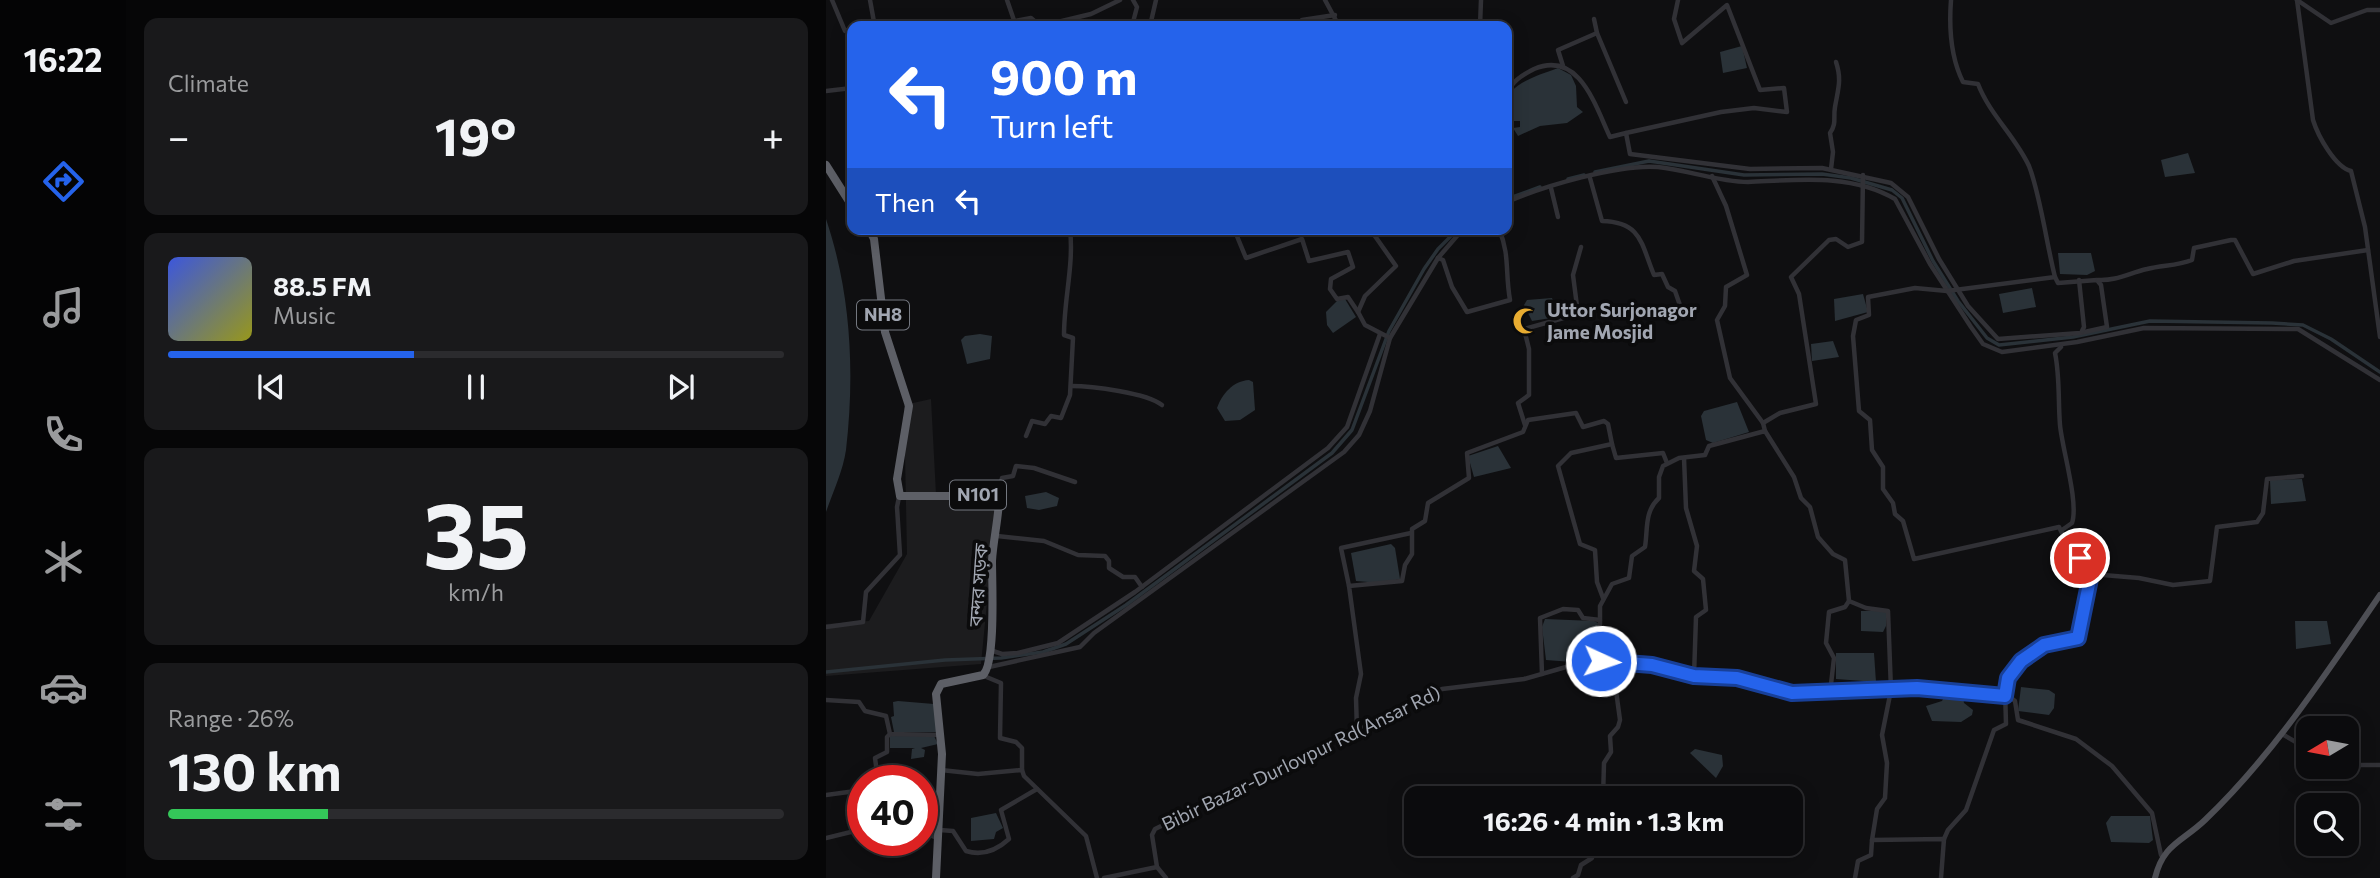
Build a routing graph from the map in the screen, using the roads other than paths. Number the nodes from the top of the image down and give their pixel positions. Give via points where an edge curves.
1 (832, 0) edge
2 (870, 0) edge
3 (1007, 0) edge
4 (1120, 0) edge
5 (1133, 0) edge
6 (1156, 0) edge
7 (1325, 0) edge
8 (1482, 0) edge
9 (1678, 0) edge
10 (1951, 0) edge
11 (2297, 0) edge
12 (2380, 10) edge
13 (1335, 15) junction
14 (1594, 19) dead end
15 (1303, 20) dead end
16 (874, 21) edge
17 (1014, 21) edge
18 (1061, 21) edge
19 (1133, 21) edge
20 (1151, 21) edge
21 (1337, 21) edge
22 (1480, 21) edge
23 (847, 30) edge
24 (1597, 33) junction
25 (1836, 62) dead end
26 (1563, 67) junction
27 (1512, 84) edge
28 (847, 89) edge
29 (826, 91) edge
30 (1626, 102) dead end
31 (1626, 133) junction
32 (826, 165) edge
33 (1831, 169) junction
34 (1863, 174) junction
35 (1712, 176) junction
36 (1590, 178) junction
37 (1861, 185) junction
38 (1551, 188) junction
39 (847, 198) edge
40 (1512, 200) edge
41 (1558, 217) dead end
42 (872, 235) edge
43 (1070, 235) edge
44 (1236, 235) edge
45 (1374, 235) edge
46 (1458, 235) edge
47 (1501, 235) edge
48 (1581, 247) dead end
49 (2368, 250) junction
50 (1438, 258) junction
51 (2055, 277) junction
52 (2079, 280) junction
53 (2097, 280) junction
54 (1958, 290) junction
55 (1947, 291) junction
56 (1682, 311) dead end
57 (1358, 312) junction
58 (1380, 334) junction
59 (2080, 336) junction
60 (2380, 337) edge
61 (1390, 338) junction
62 (2380, 380) edge
63 (1071, 386) junction
64 (1162, 405) dead end
65 (1763, 423) junction
66 (1526, 430) junction
67 (1765, 432) junction
68 (1026, 436) dead end
69 (1612, 444) junction
70 (1684, 457) junction
71 (1667, 463) junction
72 (2302, 476) dead end
73 (1075, 482) dead end
74 (900, 496) junction
75 (998, 496) junction
76 (2062, 530) junction
77 (1411, 533) junction
78 (997, 536) junction
79 (2091, 574) junction
80 (1349, 586) junction
81 (1142, 587) junction
82 (2380, 595) edge
83 (1603, 598) junction
84 (1849, 601) junction
85 (1601, 620) junction
86 (826, 627) edge
87 (989, 651) junction
88 (1601, 661) junction
89 (1612, 661) junction
90 (989, 665) junction
91 (1542, 674) junction
92 (983, 675) junction
93 (1694, 676) junction
94 (1891, 690) junction
95 (1830, 692) junction
96 (2005, 696) junction
97 (826, 700) edge
98 (1357, 730) junction
99 (2281, 733) junction
100 (890, 734) junction
101 (941, 735) junction
102 (2296, 742) edge
103 (876, 765) edge
104 (2359, 765) edge
105 (2380, 765) edge
106 (1022, 769) junction
107 (941, 771) junction
108 (1603, 786) edge
109 (1037, 789) junction
110 (847, 792) edge
111 (826, 794) edge
112 (847, 833) edge
113 (938, 835) edge
114 (941, 835) junction
115 (826, 838) edge
116 (1944, 839) junction
117 (1872, 840) junction
118 (2161, 855) junction
119 (1593, 856) edge
120 (1157, 867) junction
121 (936, 878) edge
122 (1097, 878) edge
123 (1104, 878) edge
124 (1166, 878) edge
125 (1573, 878) edge
126 (1854, 878) edge
127 (1941, 878) edge
128 (2155, 878) edge

1 - 23 street
2 - 16 street
3 - 17 street
4 - 18 street
5 - 19 street via 1137,7
6 - 20 street
7 - 13 street
8 - 22 street
9 - 31 street via 1674,19 1682,43 1727,5 1760,90 1784,88 1787,112 1754,108 1721,112
10 - 51 street via 1957,71 1963,82 1978,84 1987,108 2014,140 2029,168
11 - 12 street via 2331,23
11 - 49 street via 2313,120 2343,169 2351,172
13 - 15 street
13 - 21 street
14 - 24 street
24 - 26 street via 1558,50
24 - 30 street
25 - 33 street via 1841,83 1834,108 1836,124 1830,133
26 - 27 street via 1544,65
26 - 31 street via 1581,80 1610,137
28 - 29 street
31 - 33 street via 1630,153 1639,157 1750,169
32 - 39 highway
33 - 34 street
34 - 37 street
34 - 54 street via 1891,183 1908,197
35 - 36 street via 1642,167
35 - 37 street
35 - 65 street via 1747,272 1726,287 1725,306 1717,320 1730,378
36 - 38 street
36 - 56 street via 1602,221 1622,223 1636,232 1654,275 1662,274
37 - 55 street via 1895,199
37 - 65 street via 1862,242 1849,247 1829,240 1791,277 1799,294 1816,404
38 - 40 street
38 - 41 street
42 - 74 highway, NH8 via 885,332 907,399 897,479
43 - 63 street via 1072,265 1064,299 1064,335 1073,338
44 - 57 street via 1246,258 1302,239 1309,261 1348,252 1353,267 1331,279 1330,289 1337,299 1348,297
45 - 57 street via 1396,265 1365,296
46 - 50 street
47 - 50 street via 1508,254 1510,300 1467,312
48 - 66 street via 1573,275 1578,314 1524,329 1529,396 1518,403
49 - 53 street via 2294,261 2253,274 2231,240 2194,248 2192,260 2181,264
49 - 60 street
50 - 61 street
51 - 52 street via 2059,283
51 - 54 street
52 - 53 street
52 - 59 street via 2084,327
53 - 59 street via 2108,326
54 - 55 street
54 - 59 street via 1998,339
55 - 59 street via 1983,344 2002,352
55 - 76 street via 1915,288 1870,296 1869,315 1856,320 1853,330 1859,411 1870,420 1872,450 1883,467 1883,489 1903,521 1913,558 2054,527
57 - 58 street via 1365,325
58 - 61 street
58 - 81 street via 1358,403 1343,433
59 - 62 street via 2163,326 2298,329
59 - 76 street via 2055,354 2062,400 2060,427 2074,508 2072,523
61 - 90 street via 1370,411 1345,452 1080,647
63 - 64 street via 1107,387 1117,393 1154,398
63 - 68 street via 1060,418 1051,415 1045,424 1032,421
65 - 67 street
66 - 69 street via 1528,420 1577,413 1583,427 1606,422
66 - 77 street via 1467,453 1469,478 1428,503 1425,522
67 - 70 street via 1709,446 1703,456
67 - 84 street via 1810,507 1818,537 1845,560
69 - 71 street via 1616,458 1663,453
69 - 83 street via 1571,453 1558,466 1580,544 1595,550
70 - 71 street
70 - 93 street via 1686,508 1697,546 1694,571 1703,579 1706,608 1696,617
71 - 83 street via 1660,473 1659,498 1647,520 1645,547 1632,556 1629,578 1612,584
72 - 79 street via 2267,479 2263,513 2257,522 2217,527 2210,581 2173,585
73 - 75 street via 1017,466 1013,476 1002,478
74 - 75 highway, N101
74 - 86 street via 900,555 866,592 863,622
75 - 78 highway, বন্দর সড়ক / N101
76 - 79 street via 2071,551
77 - 80 street via 1412,554 1402,581
77 - 80 street via 1341,548
78 - 81 street via 1044,541 1078,555 1105,556 1109,568 1123,577 1135,577
78 - 87 highway, বন্দর সড়ক / N101
79 - 96 street via 2077,639 2044,645 2021,661 2008,678
80 - 98 street via 1361,674
81 - 87 street via 1058,643 1018,653
82 - 99 main road
83 - 85 street
84 - 94 street via 1888,611
84 - 95 street via 1828,613 1826,643 1834,658
85 - 88 street
85 - 91 street via 1583,618 1578,610 1569,608 1540,618
87 - 90 highway, বন্দর সড়ক / N101
88 - 89 street, Bibir Bazar-Durlovpur Rd(Ansar Rd)
88 - 91 street, Bibir Bazar-Durlovpur Rd(Ansar Rd)
89 - 93 street, Bibir Bazar-Durlovpur Rd(Ansar Rd)
89 - 108 street via 1620,720 1610,736
90 - 92 highway
91 - 98 street, Bibir Bazar-Durlovpur Rd(Ansar Rd) via 1442,688
92 - 101 highway via 941,684 936,694
92 - 106 street via 1001,683 1000,738 1022,748
93 - 95 street, Bibir Bazar-Durlovpur Rd(Ansar Rd) via 1737,678 1792,693
94 - 95 street, Bibir Bazar-Durlovpur Rd(Ansar Rd)
94 - 96 street, Bibir Bazar-Durlovpur Rd(Ansar Rd)
94 - 117 street via 1882,735 1887,763 1885,798 1877,809
96 - 116 street via 2006,724 1993,732 1966,810
96 - 118 street via 2014,701 2018,720 2076,739 2112,766 2152,813
97 - 100 street via 859,702 865,711 886,716
98 - 120 street, Bibir Bazar-Durlovpur Rd(Ansar Rd) via 1155,829
99 - 102 street
99 - 118 main road via 2204,820
100 - 101 street
100 - 103 street via 887,752 876,758
101 - 107 highway
104 - 105 street
106 - 107 street via 978,774
106 - 109 street
107 - 114 highway
109 - 114 street via 1001,810 1009,839 993,849 975,854 966,851 953,831
109 - 122 street via 1086,836
110 - 111 street
112 - 115 street
113 - 114 street
114 - 121 highway
116 - 117 street
116 - 127 street
117 - 126 street via 1871,855 1857,861
118 - 128 main road
119 - 125 street
120 - 123 street
120 - 124 street

